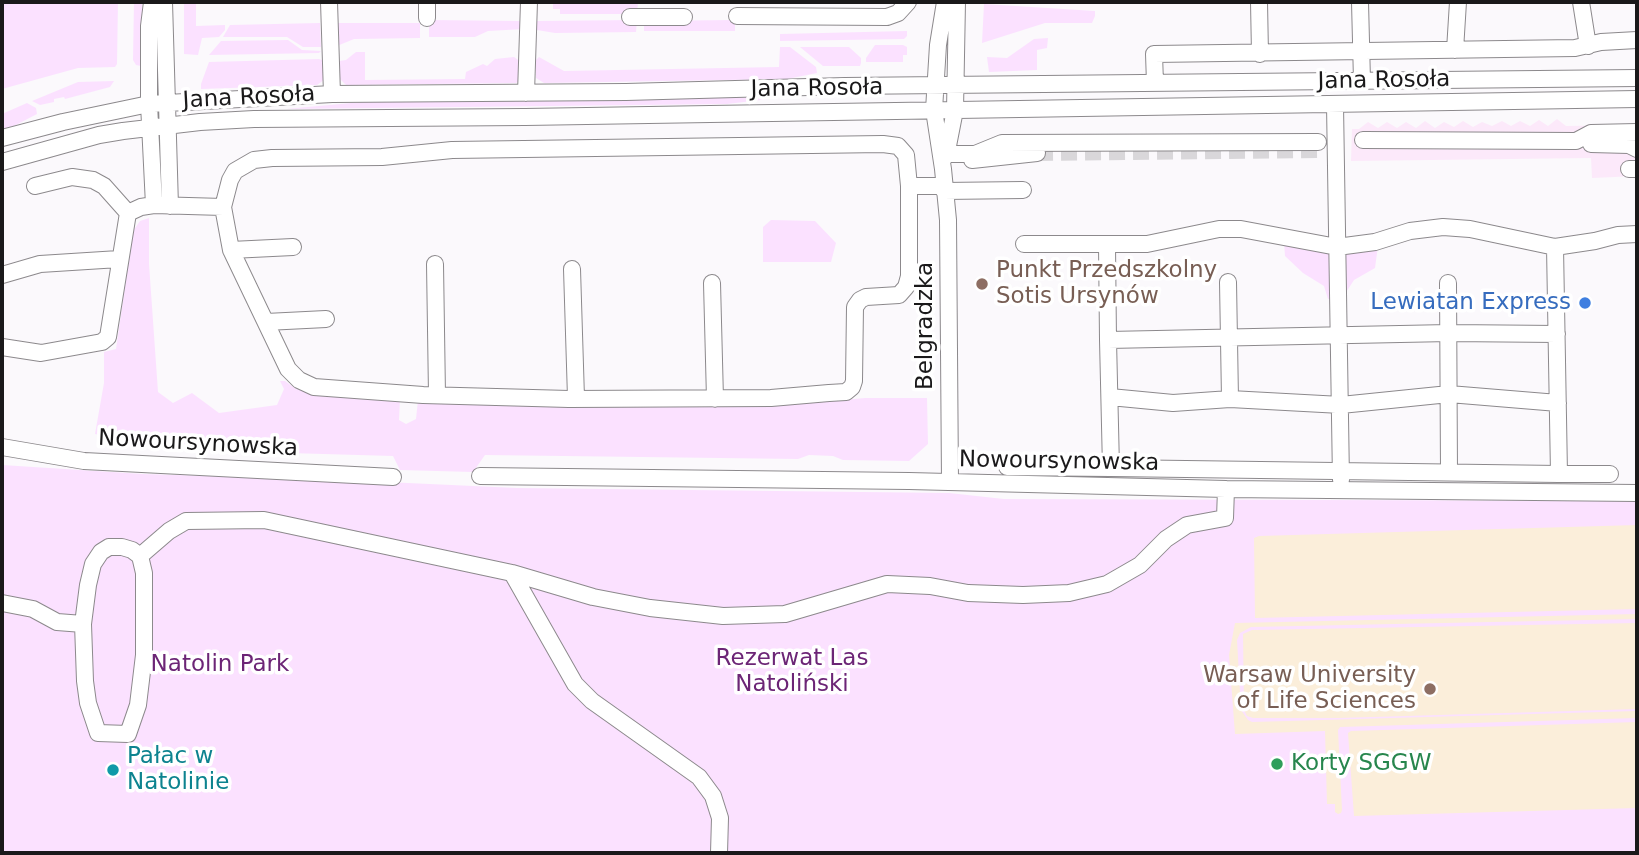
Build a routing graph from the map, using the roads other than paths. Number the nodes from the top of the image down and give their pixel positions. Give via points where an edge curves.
1 (152, 2) edge
2 (164, 2) edge
3 (329, 2) edge
4 (529, 2) edge
5 (908, 2) edge
6 (946, 2) edge
7 (957, 2) edge
8 (1458, 2) edge
9 (1259, 3) edge
10 (1360, 4) edge
11 (1582, 6) edge
12 (637, 12) edge
13 (737, 16) dead end
14 (684, 17) dead end
15 (1637, 40) edge
16 (1588, 46) junction
17 (1455, 50) junction
18 (1363, 53) junction
19 (1260, 54) junction
20 (1637, 78) edge
21 (1362, 81) junction
22 (1155, 83) junction
23 (934, 86) junction
24 (957, 86) junction
25 (526, 93) junction
26 (332, 94) junction
27 (1637, 99) edge
28 (168, 102) junction
29 (149, 104) junction
30 (1335, 105) junction
31 (934, 110) junction
32 (955, 110) junction
33 (169, 126) junction
34 (151, 128) junction
35 (1637, 132) edge
36 (2, 138) edge
37 (1363, 140) dead end
38 (1318, 142) dead end
39 (1591, 144) dead end
40 (1637, 149) edge
41 (989, 153) junction
42 (1037, 153) tunnel mouth
43 (2, 162) edge
44 (945, 162) junction
45 (35, 186) dead end
46 (909, 186) junction
47 (944, 189) junction
48 (1023, 190) dead end
49 (162, 205) junction
50 (223, 207) junction
51 (128, 213) junction
52 (1637, 234) edge
53 (1024, 244) dead end
54 (1107, 245) junction
55 (293, 247) dead end
56 (1337, 247) junction
57 (1555, 247) junction
58 (232, 250) junction
59 (119, 259) junction
60 (435, 264) dead end
61 (572, 270) dead end
62 (2, 275) edge
63 (1228, 282) dead end
64 (712, 283) dead end
65 (1448, 283) dead end
66 (326, 319) dead end
67 (266, 322) junction
68 (1449, 333) junction
69 (1557, 334) junction
70 (1340, 336) junction
71 (1230, 338) junction
72 (1108, 340) junction
73 (2, 347) edge
74 (1448, 394) junction
75 (438, 395) junction
76 (1110, 397) junction
77 (576, 398) junction
78 (715, 399) junction
79 (1230, 399) junction
80 (1558, 403) junction
81 (1341, 405) junction
82 (2, 447) edge
83 (1007, 467) dead end
84 (1111, 468) junction
85 (1341, 470) junction
86 (1449, 472) junction
87 (1559, 474) junction
88 (1610, 474) dead end
89 (480, 476) dead end
90 (393, 477) dead end
91 (950, 482) junction
92 (1226, 489) junction
93 (1340, 489) junction
94 (1637, 492) edge
95 (140, 556) junction
96 (512, 573) junction
97 (2, 603) edge
98 (83, 624) junction
99 (719, 853) edge

1 - 29 street
2 - 28 street
3 - 26 street
4 - 25 street
5 - 13 street via 898,13 887,16
6 - 23 street, Belgradzka
7 - 24 street, Belgradzka
8 - 17 street
9 - 19 street
10 - 18 street
11 - 16 street
12 - 14 street
15 - 16 street
16 - 17 street
17 - 18 street
18 - 19 street
18 - 21 street
19 - 22 street via 1154,54
20 - 21 street, Jana Rosoła
21 - 22 street, Jana Rosoła
22 - 24 street, Jana Rosoła
23 - 24 street, Jana Rosoła
23 - 25 street, Jana Rosoła
23 - 31 street, Belgradzka
24 - 32 street, Belgradzka
25 - 26 street, Jana Rosoła
26 - 28 street, Jana Rosoła
27 - 30 street, Jana Rosoła
28 - 29 street, Jana Rosoła
28 - 33 street
29 - 34 street
29 - 36 street, Jana Rosoła
30 - 32 street, Jana Rosoła
30 - 56 street
31 - 32 street, Jana Rosoła
31 - 33 street, Jana Rosoła via 332,116
31 - 44 street, Belgradzka
32 - 44 street, Belgradzka
33 - 34 street, Jana Rosoła
33 - 49 street
34 - 43 street, Jana Rosoła via 99,135
34 - 49 street
35 - 37 street via 1591,133 1576,141
38 - 41 street via 1002,143
39 - 40 street
41 - 42 street
41 - 44 street
44 - 47 street, Belgradzka
45 - 51 street via 72,177 93,180
46 - 47 street
46 - 50 street via 906,155 898,146 883,144 452,150 254,160 235,171
46 - 78 street via 906,287 899,295 866,297 855,307 852,387 846,392
47 - 48 street
47 - 91 street, Belgradzka
49 - 50 street
49 - 51 street
50 - 58 street
51 - 59 street
52 - 57 street
53 - 54 street
54 - 56 street via 1147,244 1230,229
54 - 72 street
55 - 58 street
56 - 57 street via 1443,227
56 - 70 street
57 - 69 street
58 - 67 street
59 - 62 street via 40,264
59 - 73 street via 108,337 102,342 41,353
60 - 75 street
61 - 77 street
63 - 71 street
64 - 78 street
65 - 68 street
66 - 67 street
67 - 75 street via 288,369 314,387
68 - 69 street
68 - 70 street
68 - 74 street
69 - 80 street
70 - 71 street
70 - 81 street
71 - 72 street
71 - 79 street
72 - 76 street
74 - 80 street
74 - 81 street
74 - 86 street
75 - 77 street
76 - 79 street via 1173,404
76 - 84 street
77 - 78 street
79 - 81 street
80 - 87 street
81 - 85 street
82 - 90 street, Nowoursynowska via 84,461
83 - 84 street
84 - 85 street
85 - 86 street
85 - 93 street
86 - 87 street
87 - 88 street
89 - 91 street, Nowoursynowska
91 - 92 street, Nowoursynowska
92 - 93 street, Nowoursynowska
92 - 96 street via 1225,518 1187,525 1140,565 1107,584 1069,593 1023,596 887,584 785,614 723,616 593,597
93 - 94 street, Nowoursynowska
95 - 96 street via 186,521 264,520
95 - 98 street via 122,547 101,552 93,564
95 - 98 street via 145,655 138,705 128,734 98,733 85,681
96 - 99 street via 575,684 699,777 713,796 720,818
97 - 98 street via 33,609 57,622

